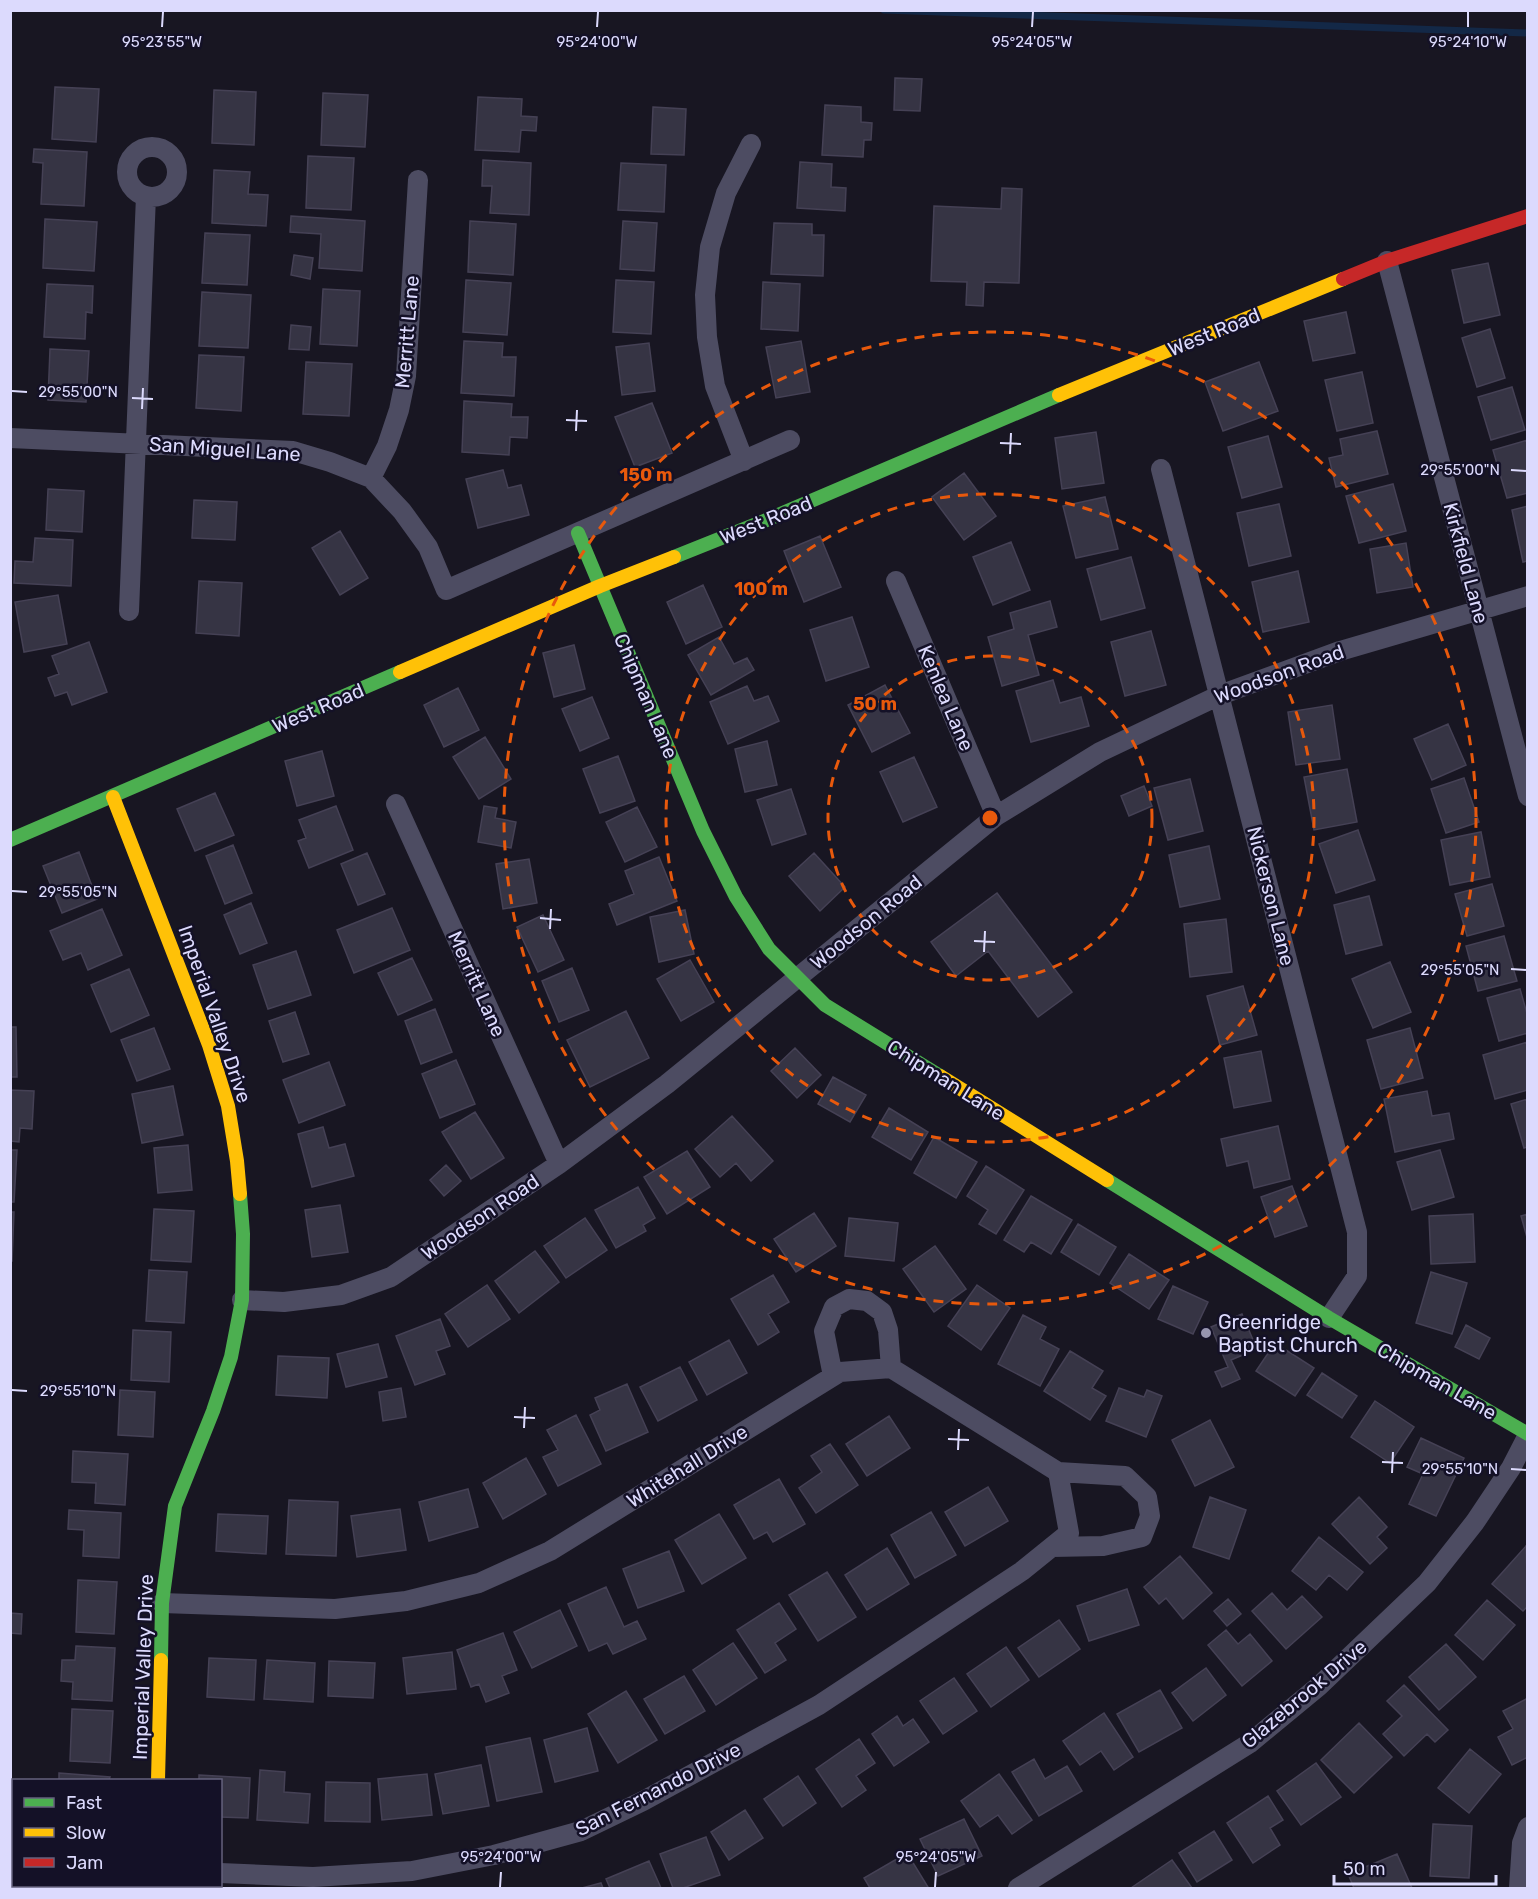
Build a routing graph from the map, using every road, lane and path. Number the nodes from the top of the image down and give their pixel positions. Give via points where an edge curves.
1 (751, 144) dead end
2 (418, 180) dead end
3 (146, 196) dead end
4 (1527, 216) edge
5 (1387, 261) junction
6 (10, 438) edge
7 (790, 440) dead end
8 (135, 442) junction
9 (744, 461) junction
10 (1161, 469) dead end
11 (371, 478) junction
12 (578, 532) junction
13 (896, 580) dead end
14 (600, 586) junction
15 (1527, 596) edge
16 (1478, 610) junction
17 (129, 611) dead end
18 (1220, 694) junction
19 (1527, 796) edge
20 (113, 797) junction
21 (396, 804) dead end
22 (996, 816) junction
23 (10, 840) edge
24 (798, 978) junction
25 (559, 1164) junction
26 (242, 1300) junction
27 (1329, 1318) junction
28 (891, 1368) junction
29 (833, 1376) junction
30 (1527, 1434) edge
31 (1058, 1472) junction
32 (1052, 1547) junction
33 (162, 1603) junction
34 (158, 1779) edge
35 (1527, 1827) edge
36 (222, 1873) edge
37 (1018, 1888) edge
38 (1519, 1888) edge

1 - 9 street via 726,193 710,247 705,295 715,386
2 - 11 street, Merritt Lane via 406,376 387,446
3 - 8 street
4 - 5 street, West Road
5 - 14 street, West Road
5 - 16 street, Kirkfield Lane
6 - 8 street, San Miguel Lane
7 - 9 street
8 - 11 street, San Miguel Lane via 293,451
8 - 17 street
9 - 12 street
10 - 18 street, Nickerson Lane
11 - 12 street, San Miguel Lane via 428,547 446,590
12 - 14 street, Chipman Lane
13 - 22 street, Kenlea Lane
14 - 20 street, West Road
14 - 24 street, Chipman Lane via 703,831 731,888 769,949
15 - 16 street, Woodson Road
16 - 18 street, Woodson Road via 1340,651
16 - 19 street, Kirkfield Lane
18 - 22 street, Woodson Road via 1100,752
18 - 27 street, Nickerson Lane via 1357,1232 1357,1276
20 - 23 street, West Road
20 - 26 street, Imperial Valley Drive via 209,1045 228,1107 243,1234
21 - 25 street, Merritt Lane
22 - 24 street, Woodson Road
24 - 25 street, Woodson Road via 667,1084
24 - 27 street, Chipman Lane via 825,1005
25 - 26 street, Woodson Road via 391,1277 341,1295 284,1302
26 - 33 street, Imperial Valley Drive via 231,1357 175,1506
27 - 30 street, Chipman Lane
28 - 29 street, Whitehall Drive via 840,1372
28 - 29 street via 888,1330 882,1312 867,1301 849,1299 834,1307 824,1331
28 - 31 street
29 - 33 street, Whitehall Drive via 550,1551 479,1583 406,1601 335,1610
30 - 37 street, Glazebrook Drive via 1512,1468 1427,1583 1319,1686 1250,1743
31 - 32 street via 1069,1533
31 - 32 street via 1125,1476 1147,1497 1150,1516 1142,1537 1103,1546
32 - 36 street, San Fernando Drive via 1016,1576 819,1705 582,1831 494,1855 412,1871 313,1877
33 - 34 street, Imperial Valley Drive
35 - 38 street

